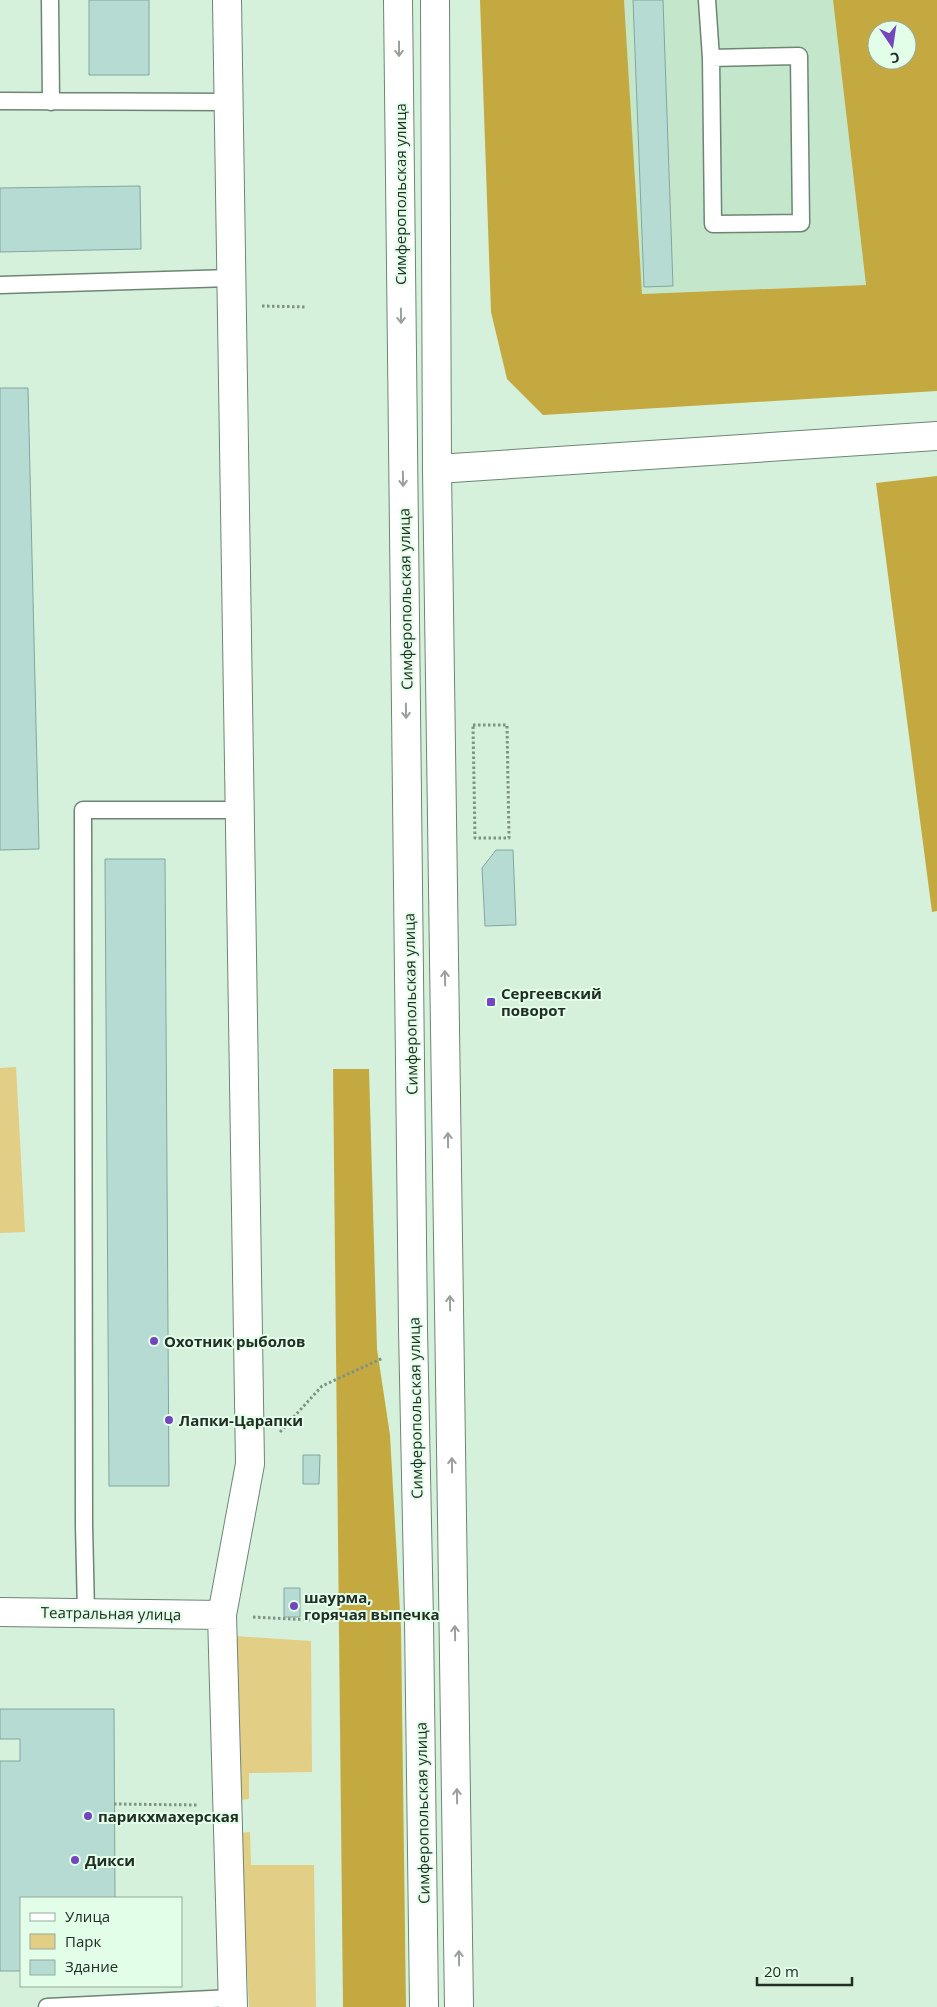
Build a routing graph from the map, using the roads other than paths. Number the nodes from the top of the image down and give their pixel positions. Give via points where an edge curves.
1 (50, 0) edge
2 (227, 0) edge
3 (398, 0) edge
4 (435, 0) edge
5 (707, 0) edge
6 (710, 58) junction
7 (0, 101) edge
8 (50, 102) junction
9 (230, 102) junction
10 (231, 278) junction
11 (0, 285) edge
12 (937, 436) edge
13 (437, 468) junction
14 (240, 810) junction
15 (0, 1612) edge
16 (86, 1613) junction
17 (222, 1615) junction
18 (232, 2003) edge
19 (204, 2004) edge
20 (47, 2007) edge
21 (424, 2007) edge
22 (459, 2007) edge

1 - 8 lane
2 - 9 main road
3 -> 21 main road, Симферопольская улица
4 - 13 main road
5 - 6 lane
6 - 6 lane via 713,224 801,223 799,56
7 - 8 lane
8 - 9 lane
9 - 10 main road
10 - 11 lane
10 - 14 main road
12 - 13 main road
22 -> 13 main road
14 - 16 lane via 83,810
14 - 17 main road via 250,1464
15 - 16 main road, Театральная улица
16 - 17 main road, Театральная улица
17 - 18 main road
18 - 19 lane
19 - 20 lane

